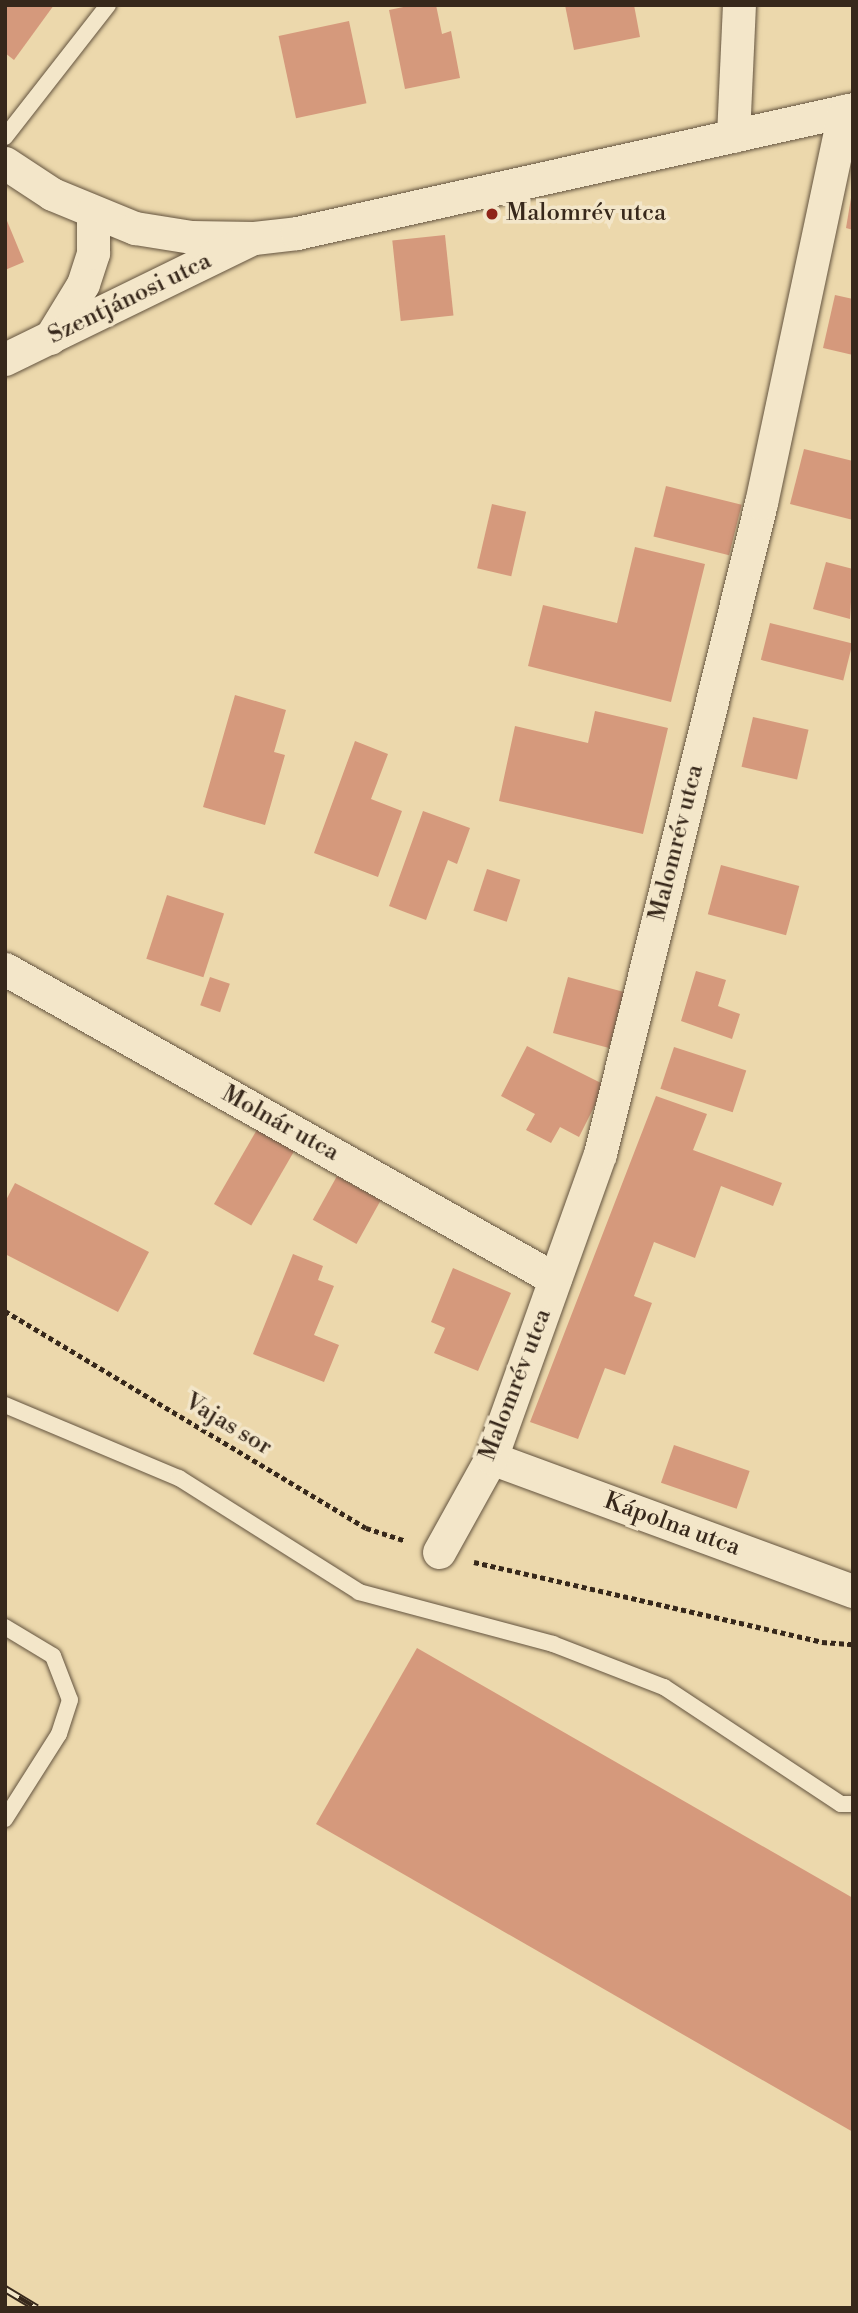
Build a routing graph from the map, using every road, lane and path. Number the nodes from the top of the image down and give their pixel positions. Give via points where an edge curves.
1 (108, 5) edge
2 (739, 5) edge
3 (848, 110) edge
4 (733, 136) junction
5 (5, 137) edge
6 (5, 163) edge
7 (93, 212) junction
8 (254, 238) junction
9 (50, 338) junction
10 (5, 359) edge
11 (5, 969) edge
12 (555, 1279) junction
13 (5, 1311) edge
14 (5, 1405) edge
15 (491, 1458) junction
16 (439, 1552) junction
17 (853, 1591) edge
18 (5, 1627) edge
19 (853, 1644) edge
20 (853, 1804) edge
21 (5, 1819) edge

1 - 5 lane
2 - 4 street
3 - 4 street
3 - 12 street, Malomrév utca via 761,503 600,1154
4 - 8 street via 296,233
6 - 7 street via 52,194
7 - 8 street via 135,228 191,237
7 - 9 street via 93,253 83,284
8 - 9 street, Szentjánosi utca
9 - 10 street, Szentjánosi utca
11 - 12 street, Molnár utca
12 - 15 street, Malomrév utca
13 - 16 path, Vajas sor via 366,1528
14 - 20 lane via 179,1478 359,1592 552,1644 664,1687 841,1804
15 - 16 street, Malomrév utca
15 - 17 street, Kápolna utca
16 - 19 path, Vajas sor via 821,1642
18 - 21 lane via 53,1656 70,1700 59,1734

